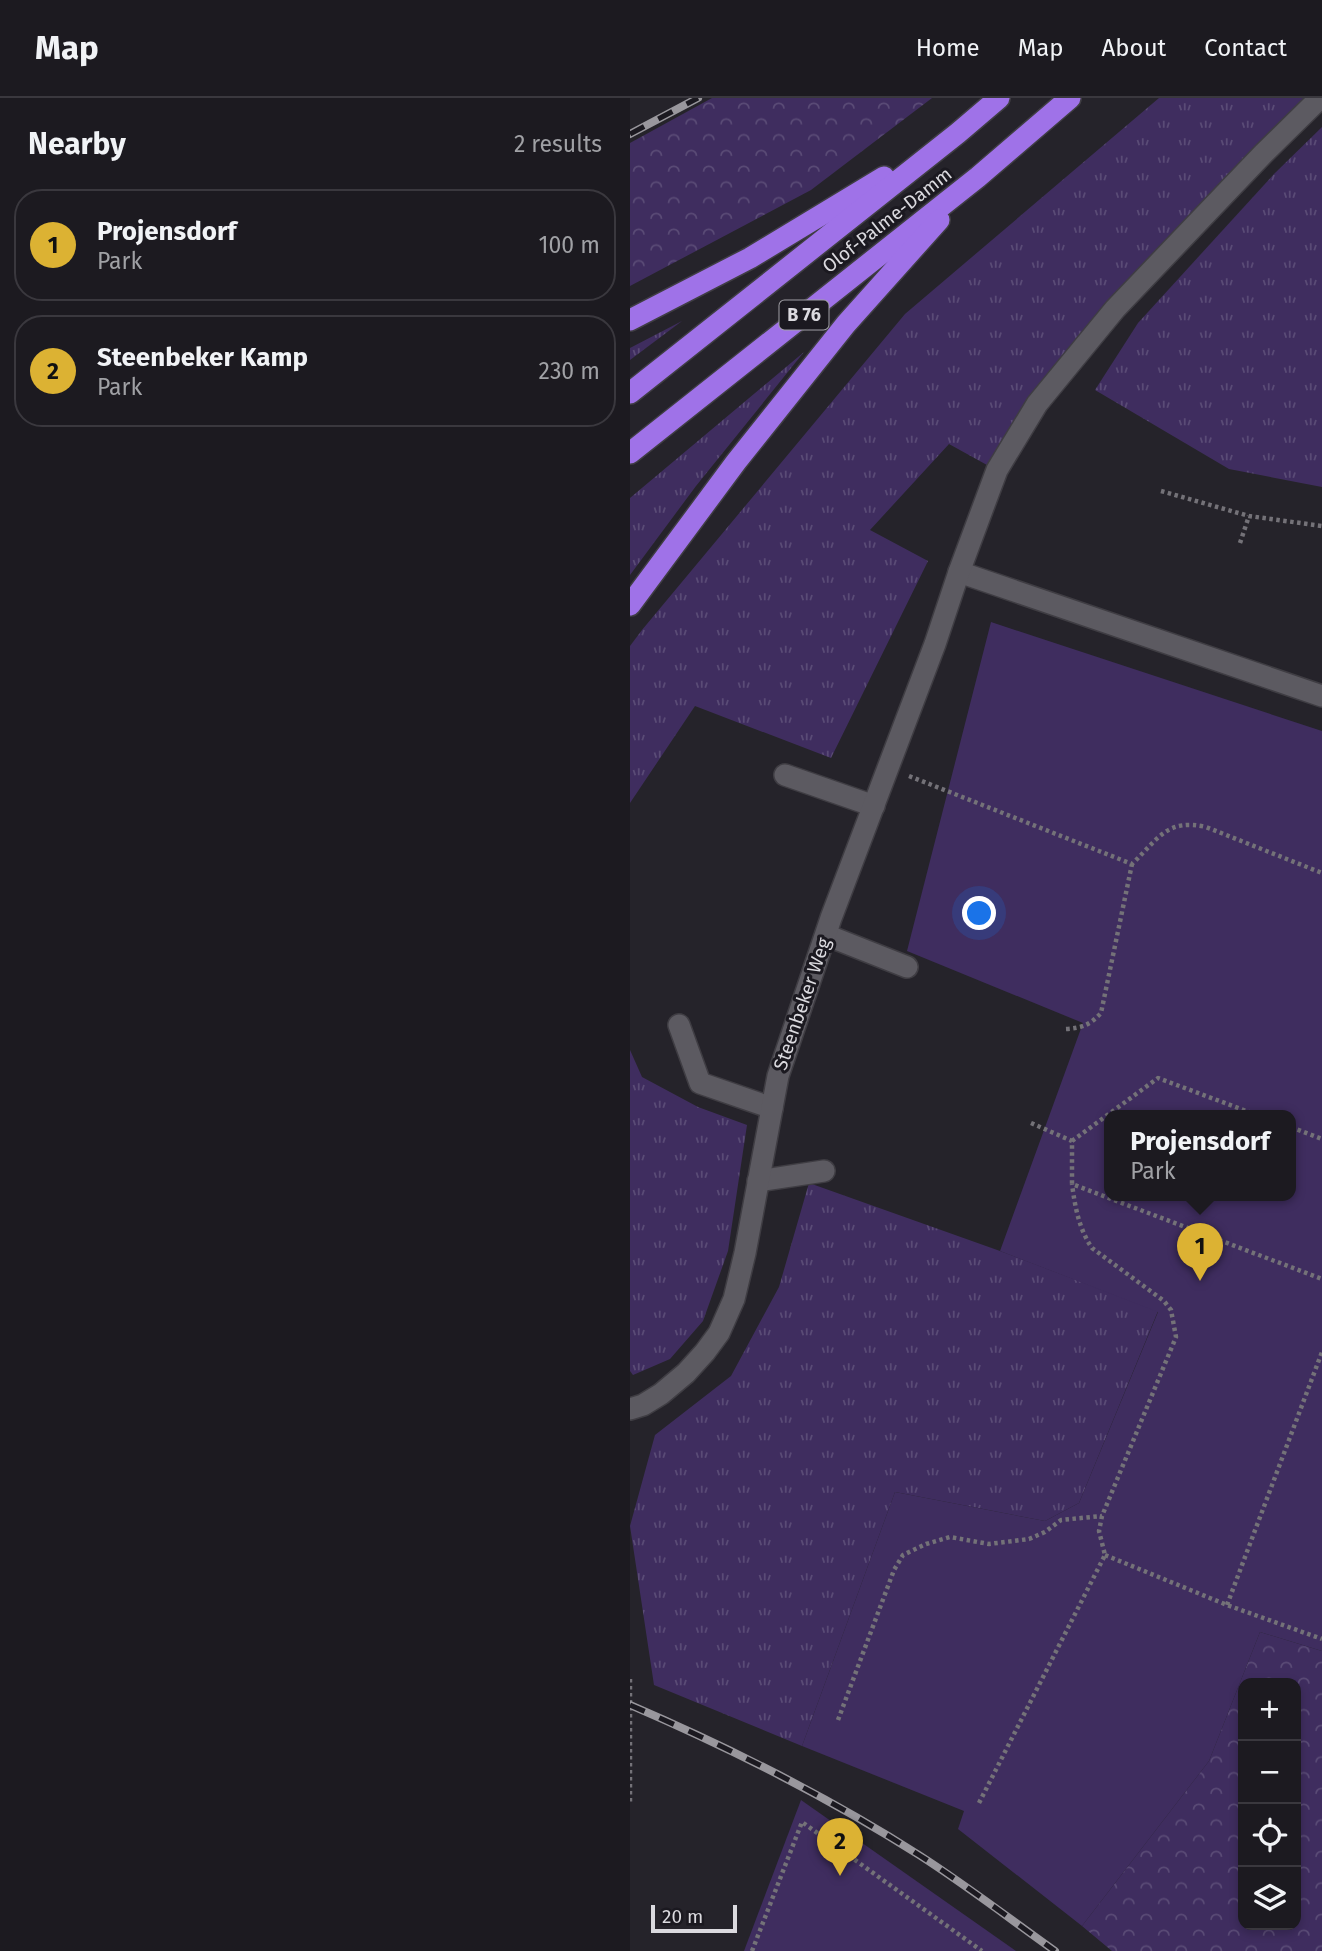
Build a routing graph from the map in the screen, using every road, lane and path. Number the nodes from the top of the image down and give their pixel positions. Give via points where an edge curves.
1 (999, 98) edge
2 (1070, 98) edge
3 (1320, 98) edge
4 (958, 133) junction
5 (978, 177) junction
6 (630, 320) edge
7 (630, 393) edge
8 (630, 453) edge
9 (1161, 491) dead end
10 (1249, 516) junction
11 (1322, 526) edge
12 (1240, 543) dead end
13 (958, 572) junction
14 (630, 606) edge
15 (1322, 696) edge
16 (888, 768) junction
17 (785, 775) dead end
18 (874, 806) junction
19 (1132, 864) junction
20 (1322, 873) edge
21 (826, 935) junction
22 (907, 967) dead end
23 (679, 1025) dead end
24 (1066, 1029) dead end
25 (772, 1108) junction
26 (1114, 1110) edge
27 (1244, 1110) edge
28 (1104, 1118) edge
29 (1031, 1122) dead end
30 (1296, 1129) edge
31 (1322, 1139) edge
32 (1072, 1141) junction
33 (824, 1171) dead end
34 (758, 1181) junction
35 (1073, 1184) junction
36 (1104, 1196) edge
37 (1118, 1201) edge
38 (1322, 1279) edge
39 (1322, 1352) edge
40 (630, 1409) edge
41 (1102, 1516) junction
42 (1105, 1555) junction
43 (1227, 1605) junction
44 (1322, 1639) edge
45 (630, 1679) edge
46 (838, 1720) dead end
47 (630, 1803) edge
48 (979, 1803) dead end
49 (752, 1951) edge
50 (982, 1951) edge

1 - 4 highway, Olof-Palme-Damm / B 76
2 - 5 highway, Olof-Palme-Damm / B 76
3 - 13 street, Steenbeker Weg via 1115,309 1037,404 997,470
4 - 6 highway via 750,258
4 - 7 highway, Olof-Palme-Damm / B 76
5 - 8 highway, Olof-Palme-Damm / B 76
5 - 14 highway via 846,324
9 - 10 path
10 - 11 path
10 - 12 path
13 - 15 street
13 - 16 street, Steenbeker Weg
16 - 18 street, Steenbeker Weg
16 - 19 path
17 - 18 street
18 - 21 street, Steenbeker Weg
19 - 20 path via 1169,828 1192,824
19 - 24 path via 1101,1013 1090,1024
21 - 22 street
21 - 25 street, Steenbeker Weg via 778,1076
23 - 25 street via 700,1083
25 - 34 street, Steenbeker Weg
26 - 27 path via 1158,1078
28 - 32 path
29 - 32 path
30 - 31 path
32 - 35 path
33 - 34 street
34 - 40 street, Steenbeker Weg via 746,1253 719,1334 686,1373 661,1394
35 - 36 path
35 - 41 path via 1084,1237 1092,1248 1164,1301 1171,1310 1176,1337
37 - 38 path
39 - 43 path
41 - 42 path
41 - 46 path via 1061,1520 1029,1539 989,1544 950,1538 903,1555
42 - 43 path
42 - 48 path
43 - 44 path
45 - 47 path
49 - 50 path via 802,1822

